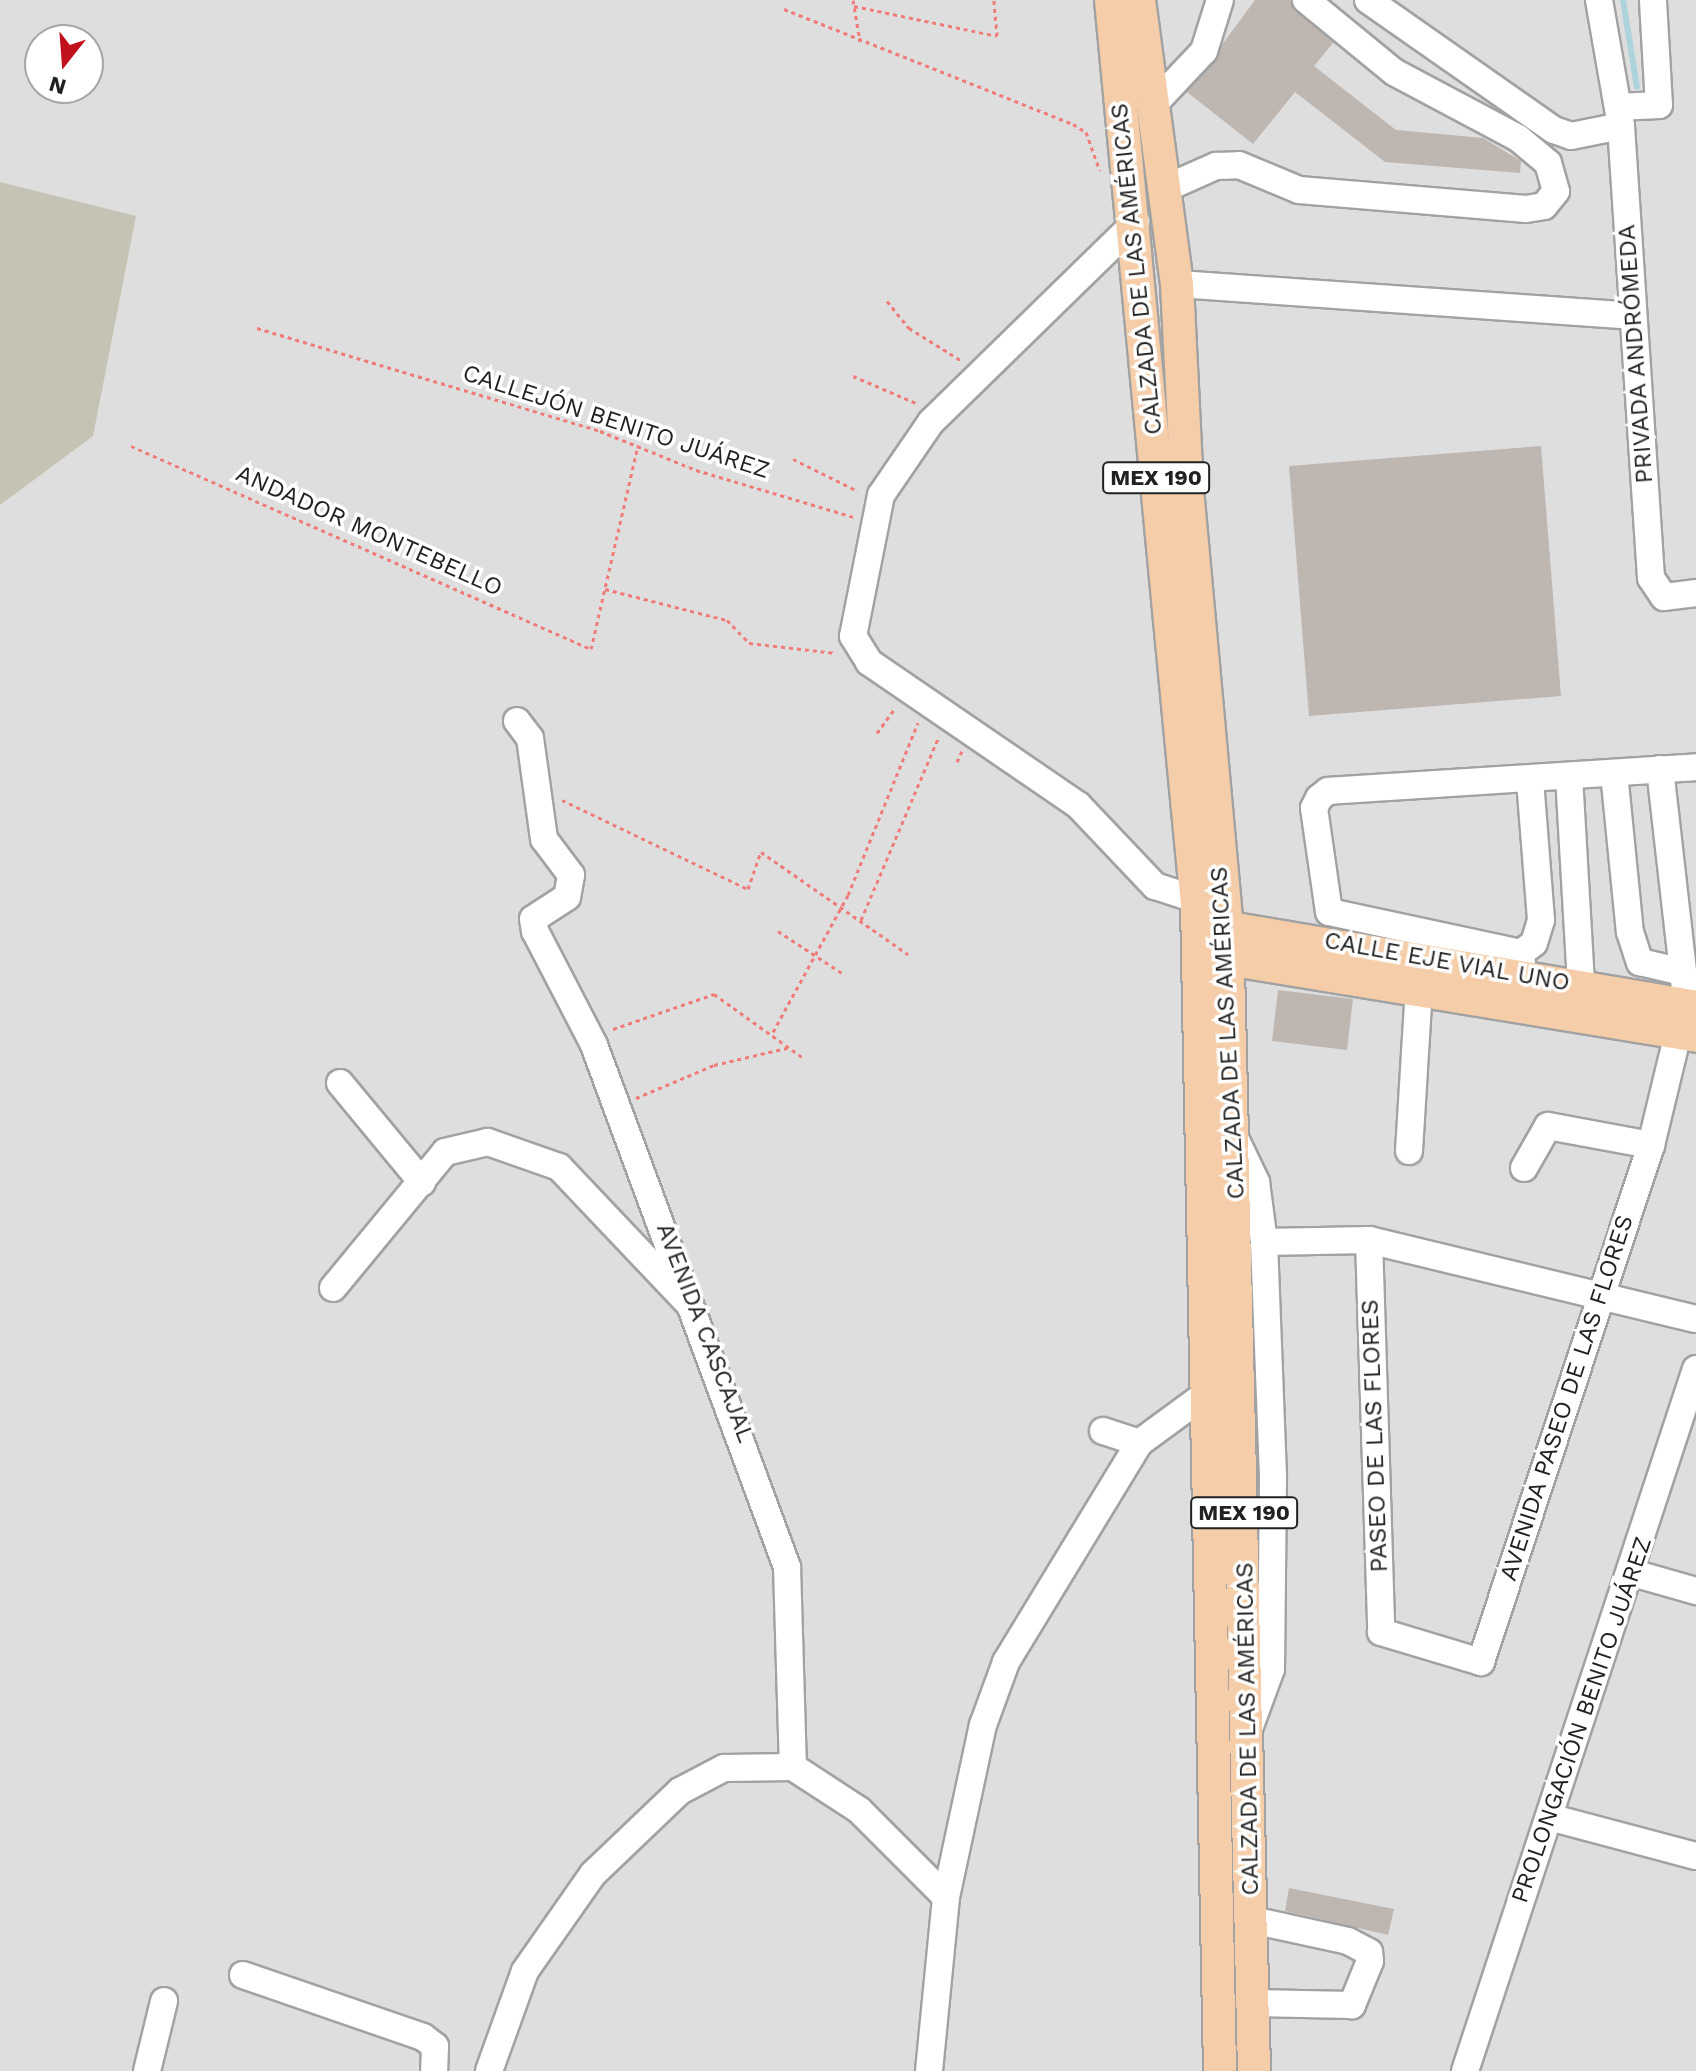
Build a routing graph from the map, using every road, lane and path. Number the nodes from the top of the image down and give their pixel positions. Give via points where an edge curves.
1 (994, 0) edge
2 (1111, 0) edge
3 (1139, 0) edge
4 (1220, 0) edge
5 (1306, 0) edge
6 (1368, 0) edge
7 (1599, 0) edge
8 (1653, 0) edge
9 (854, 3) edge
10 (784, 9) dead end
11 (860, 41) junction
12 (1154, 104) junction
13 (1619, 117) junction
14 (1130, 186) junction
15 (1164, 189) junction
16 (1136, 222) junction
17 (1177, 284) junction
18 (887, 301) dead end
19 (1633, 316) junction
20 (257, 328) dead end
21 (979, 371) junction
22 (853, 376) dead end
23 (938, 412) junction
24 (638, 445) junction
25 (131, 446) dead end
26 (793, 459) dead end
27 (876, 511) junction
28 (605, 589) junction
29 (1696, 593) edge
30 (859, 652) junction
31 (928, 701) junction
32 (517, 721) dead end
33 (877, 733) dead end
34 (1696, 767) edge
35 (1660, 769) junction
36 (1614, 773) junction
37 (1569, 776) junction
38 (1530, 780) junction
39 (537, 788) junction
40 (840, 901) junction
41 (861, 920) junction
42 (1212, 928) junction
43 (778, 931) dead end
44 (908, 954) dead end
45 (815, 955) junction
46 (1522, 964) junction
47 (1683, 972) junction
48 (845, 975) dead end
49 (1419, 987) junction
50 (1582, 1001) junction
51 (1689, 1021) edge
52 (773, 1032) junction
53 (591, 1037) junction
54 (791, 1047) junction
55 (802, 1057) dead end
56 (340, 1083) dead end
57 (617, 1103) junction
58 (1236, 1140) junction
59 (1651, 1145) junction
60 (1409, 1151) dead end
61 (1524, 1168) dead end
62 (422, 1182) junction
63 (1369, 1240) junction
64 (1264, 1242) junction
65 (333, 1288) dead end
66 (1599, 1293) junction
67 (696, 1311) junction
68 (1696, 1319) edge
69 (1696, 1369) edge
70 (1206, 1394) junction
71 (1103, 1431) dead end
72 (1139, 1443) junction
73 (1633, 1573) junction
74 (1696, 1591) edge
75 (1381, 1632) joint
76 (1250, 1726) junction
77 (793, 1767) junction
78 (1549, 1817) junction
79 (1696, 1856) edge
80 (946, 1897) junction
81 (1252, 1920) junction
82 (243, 1975) dead end
83 (164, 2001) dead end
84 (1253, 2003) junction
85 (435, 2058) edge
86 (147, 2071) edge
87 (489, 2071) edge
88 (929, 2071) edge
89 (1220, 2071) edge
90 (1254, 2071) edge
91 (1465, 2071) edge

1 - 9 path via 997,36
2 - 14 main road, CALZADA DE LAS AMÉRICAS / MEX 190
3 - 12 main road, CALZADA DE LAS AMÉRICAS / MEX 190
4 - 12 street via 1204,51
5 - 15 street via 1394,72 1518,138 1548,163 1556,191 1544,206 1526,209 1299,190 1239,165 1216,166
6 - 13 street via 1554,130 1571,136
7 - 13 street, PRIVADA ANDRÓMEDA
8 - 13 street via 1659,105
9 - 11 path
10 - 11 path
11 - 14 path via 1073,124 1086,132 1104,178
12 - 15 main road, CALZADA DE LAS AMÉRICAS / MEX 190
13 - 19 street, PRIVADA ANDRÓMEDA
14 - 16 main road, CALZADA DE LAS AMÉRICAS / MEX 190
15 - 17 main road, CALZADA DE LAS AMÉRICAS / MEX 190
16 - 21 street
16 - 42 main road, CALZADA DE LAS AMÉRICAS / MEX 190 via 1168,639
17 - 19 street
17 - 42 main road, CALZADA DE LAS AMÉRICAS / MEX 190
18 - 21 path via 909,328
19 - 29 street, PRIVADA ANDRÓMEDA via 1651,578 1664,597
20 - 24 path, CALLEJÓN BENITO JUÁREZ
21 - 23 street
22 - 23 path
23 - 27 street
24 - 27 path, CALLEJÓN BENITO JUÁREZ
24 - 28 path
25 - 28 path, ANDADOR MONTEBELLO via 591,649
26 - 27 path
27 - 30 street via 853,636
28 - 30 path via 727,620 741,637 769,648
30 - 31 street
31 - 33 path
31 - 40 path
31 - 41 path
31 - 42 street via 1078,805 1155,886
32 - 39 street via 530,738
34 - 35 street
35 - 36 street
35 - 47 street
36 - 37 street
36 - 47 street via 1640,962
37 - 38 street
37 - 50 street
38 - 46 street via 1541,920
38 - 46 street via 1328,791 1314,808 1329,912
39 - 40 path via 748,889 761,852
39 - 53 street, AVENIDA CASCAJAL via 544,839 571,875 567,897 533,919
40 - 41 path
40 - 45 path
41 - 44 path
42 - 46 main road, CALLE EJE VIAL UNO
42 - 49 main road, CALLE EJE VIAL UNO
42 - 58 main road, CALZADA DE LAS AMÉRICAS / MEX 190
42 - 70 main road, CALZADA DE LAS AMÉRICAS / MEX 190
43 - 45 path
45 - 48 path
45 - 52 path
46 - 50 main road, CALLE EJE VIAL UNO
47 - 51 street
49 - 50 main road, CALLE EJE VIAL UNO
49 - 60 street
50 - 51 main road, CALLE EJE VIAL UNO
51 - 59 street, AVENIDA PASEO DE LAS FLORES
52 - 53 path via 714,994
52 - 54 path
53 - 57 street, AVENIDA CASCAJAL
54 - 55 path
54 - 57 path via 714,1065
56 - 62 street
57 - 67 street, AVENIDA CASCAJAL
58 - 64 street via 1256,1182
58 - 76 main road, CALZADA DE LAS AMÉRICAS / MEX 190
59 - 61 street via 1548,1126
59 - 66 street, AVENIDA PASEO DE LAS FLORES
62 - 65 street
62 - 67 street via 462,1143 524,1150 559,1167
63 - 64 street
63 - 66 street
63 - 75 street, PASEO DE LAS FLORES
64 - 76 street via 1271,1669
66 - 68 street
66 - 75 street, AVENIDA PASEO DE LAS FLORES via 1481,1662
67 - 77 street, AVENIDA CASCAJAL via 787,1567
69 - 73 street, PROLONGACIÓN BENITO JUÁREZ
70 - 72 street
70 - 89 main road, CALZADA DE LAS AMÉRICAS / MEX 190
71 - 72 street
72 - 80 street via 1006,1662 983,1725
73 - 74 street
73 - 78 street, PROLONGACIÓN BENITO JUÁREZ
76 - 81 main road, CALZADA DE LAS AMÉRICAS / MEX 190
77 - 80 street via 859,1810
77 - 87 street via 724,1768 691,1785 593,1874 525,1971
78 - 79 street
78 - 91 street, PROLONGACIÓN BENITO JUÁREZ
80 - 88 street
81 - 84 main road, CALZADA DE LAS AMÉRICAS / MEX 190
81 - 84 street via 1348,1941 1369,1952 1370,1961 1352,2005
82 - 85 street
83 - 86 street
84 - 90 main road, CALZADA DE LAS AMÉRICAS / MEX 190

